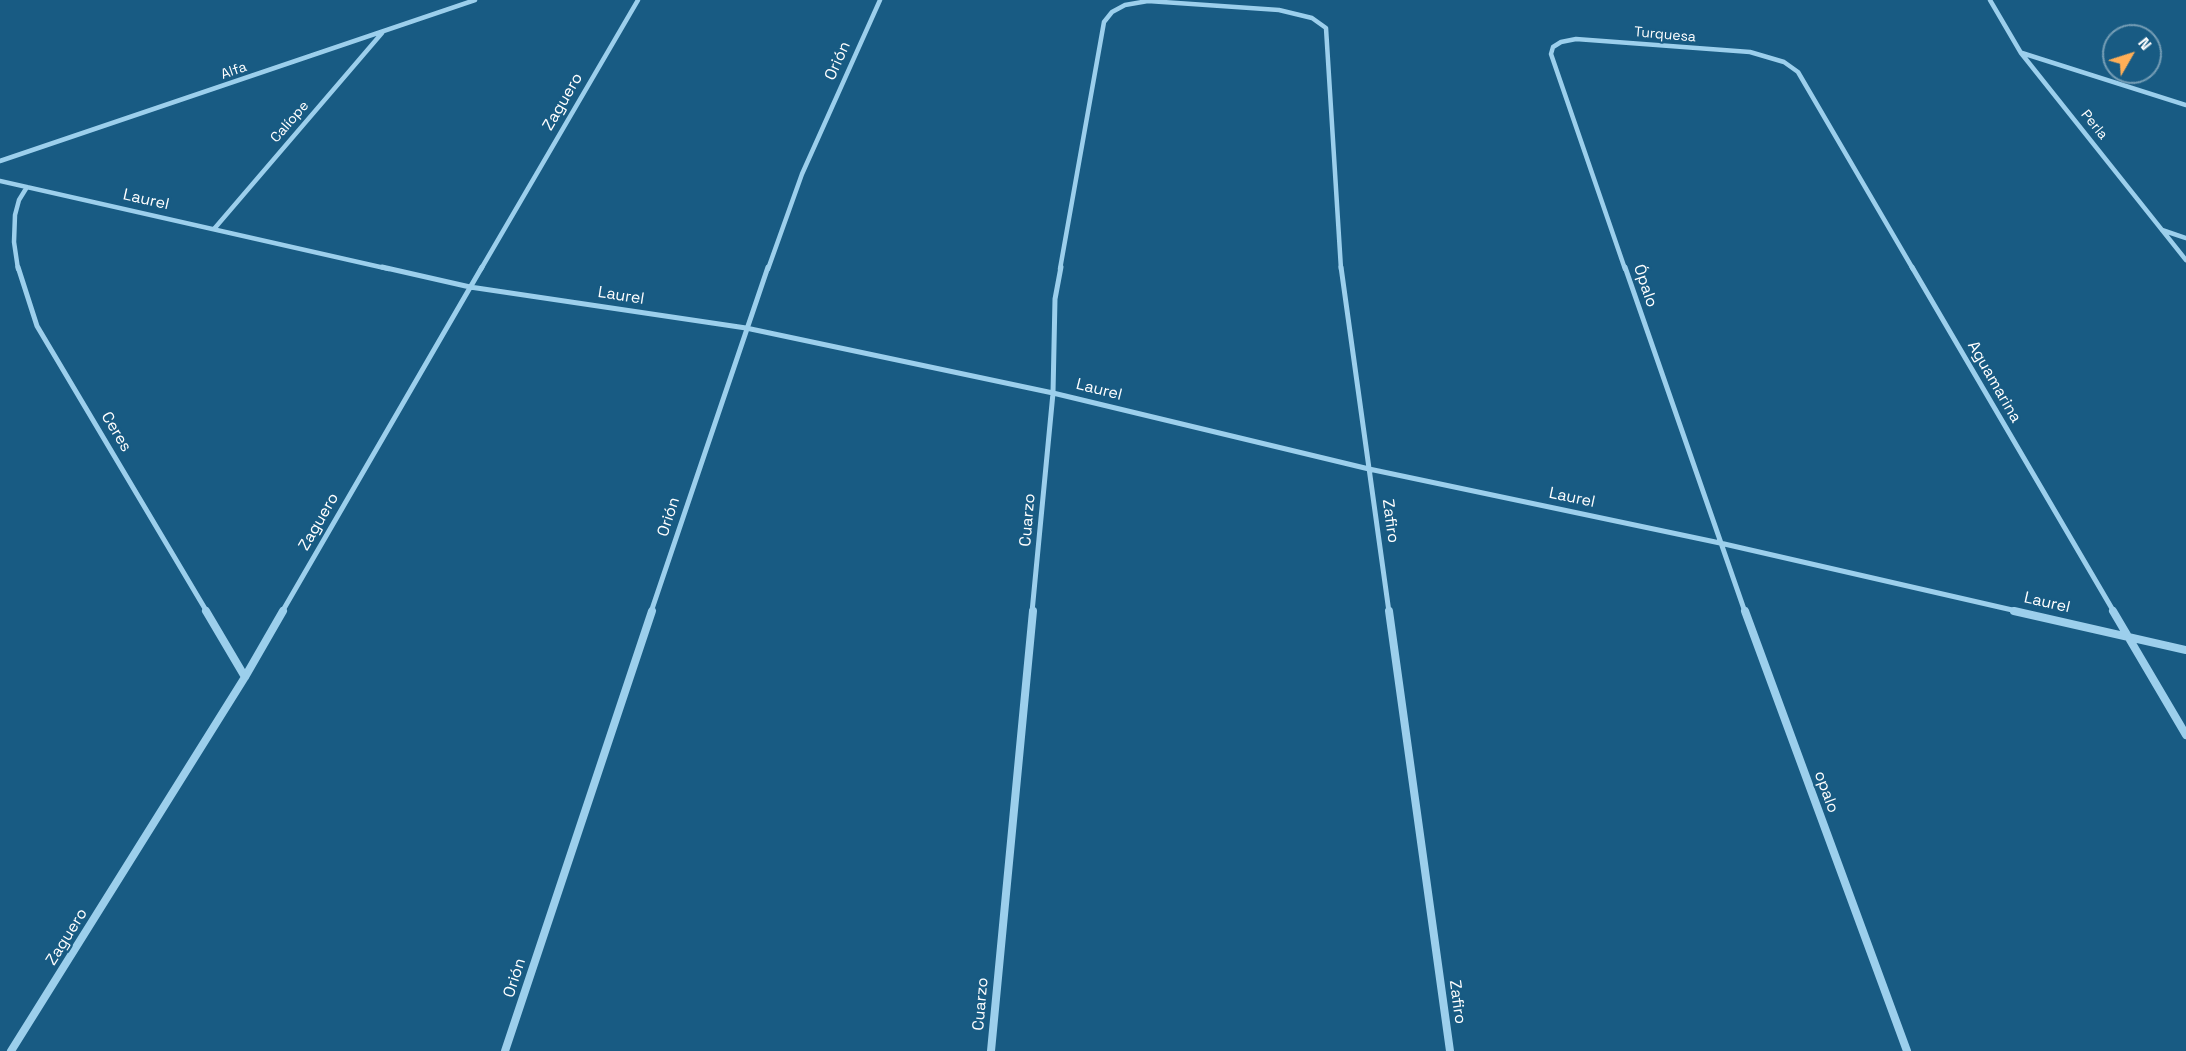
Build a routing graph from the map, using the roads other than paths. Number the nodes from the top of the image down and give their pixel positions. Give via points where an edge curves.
1 (475, 0) edge
2 (638, 0) edge
3 (880, 0) edge
4 (1990, 0) edge
5 (1294, 13) joint
6 (384, 32) junction
7 (1561, 42) joint
8 (2021, 53) junction
9 (1766, 56) joint
10 (2186, 105) edge
11 (0, 161) edge
12 (0, 181) edge
13 (27, 186) junction
14 (214, 229) junction
15 (2162, 229) junction
16 (2186, 238) edge
17 (2186, 260) edge
18 (470, 287) junction
19 (746, 328) junction
20 (1053, 393) junction
21 (1369, 469) junction
22 (1720, 543) junction
23 (2126, 635) junction
24 (2186, 650) edge
25 (245, 677) junction
26 (2186, 735) edge
27 (11, 1051) edge
28 (505, 1051) edge
29 (991, 1051) edge
30 (1450, 1051) edge
31 (1907, 1051) edge

1 - 6 street, Alfa
2 - 18 street, Zaguero
3 - 19 street, Orión via 802,174
4 - 8 street, Perla
5 - 20 street, Cuarzo via 1148,1 1125,4 1104,22 1055,299
5 - 21 street, Zafiro via 1312,18 1326,28 1342,277
6 - 11 street, Alfa
6 - 14 street, Calíope
7 - 9 street, Turquesa via 1576,39
7 - 22 street, Ópalo via 1551,54
8 - 10 street
8 - 15 street, Perla
9 - 23 street, Aguamarina via 1798,72
12 - 13 street, Laurel
13 - 14 street, Laurel
13 - 25 street, Ceres via 15,215 14,242 20,278 37,326
14 - 18 street, Laurel
15 - 16 street
15 - 17 street, Perla
18 - 19 street, Laurel
18 - 25 street, Zaguero
19 - 20 street, Laurel
19 - 28 street, Orión
20 - 21 street, Laurel
20 - 29 street, Cuarzo
21 - 22 street, Laurel
21 - 30 street, Zafiro
22 - 23 street, Laurel
22 - 31 street, opalo
23 - 24 street, Laurel
23 - 26 street, Aguamarina
25 - 27 street, Zaguero

